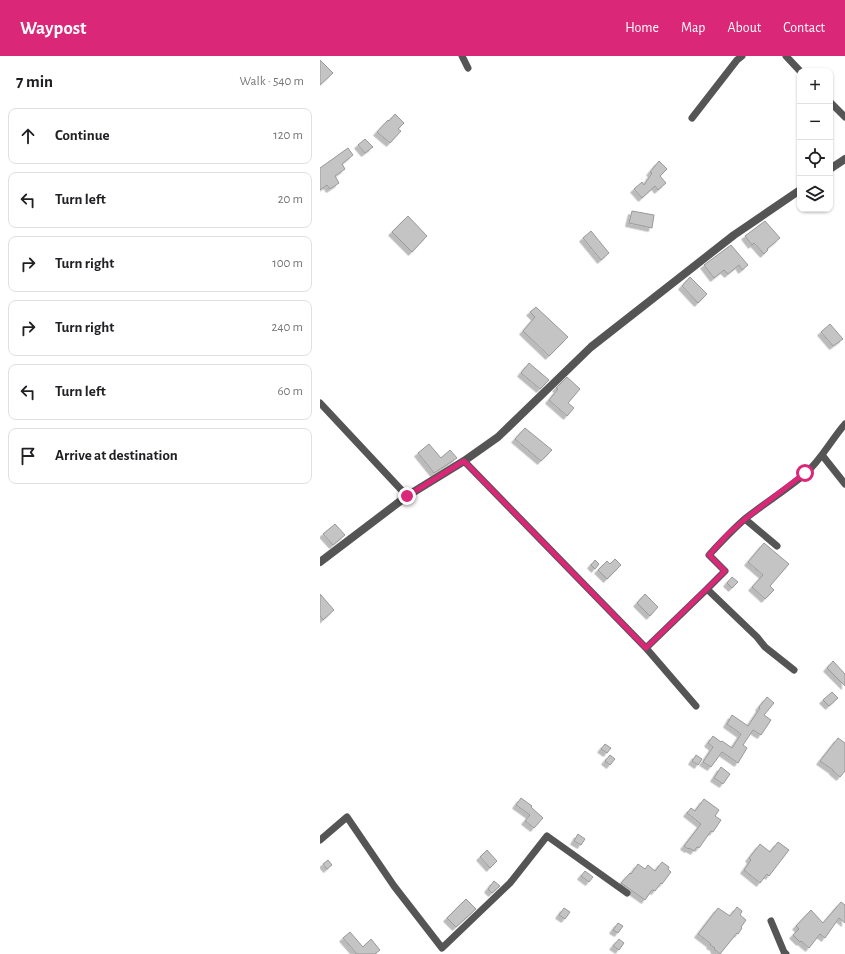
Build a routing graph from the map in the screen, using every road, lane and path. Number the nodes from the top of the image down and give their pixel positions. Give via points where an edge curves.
1 (462, 56) edge
2 (742, 56) edge
3 (786, 56) edge
4 (468, 68) dead end
5 (797, 68) edge
6 (832, 104) edge
7 (845, 117) edge
8 (692, 118) dead end
9 (845, 159) edge
10 (833, 167) edge
11 (797, 192) edge
12 (320, 403) edge
13 (845, 424) edge
14 (822, 455) junction
15 (464, 461) junction
16 (845, 484) edge
17 (407, 496) junction
18 (745, 519) junction
19 (777, 546) dead end
20 (320, 562) edge
21 (707, 589) junction
22 (646, 648) junction
23 (794, 670) dead end
24 (696, 706) dead end
25 (320, 840) edge
26 (627, 893) dead end
27 (771, 921) dead end
28 (786, 954) edge

1 - 4 street
2 - 8 street
3 - 5 street
6 - 7 street
9 - 10 street
11 - 15 street via 734,235 591,347 498,437
12 - 17 street
13 - 14 street
14 - 16 street
14 - 18 street via 805,473
15 - 17 street
15 - 22 street
17 - 20 street
18 - 19 street
18 - 21 street via 709,555 725,571
21 - 22 street
21 - 23 street via 765,647
22 - 24 street
25 - 26 street via 347,817 394,886 442,948 510,882 547,836
27 - 28 street

